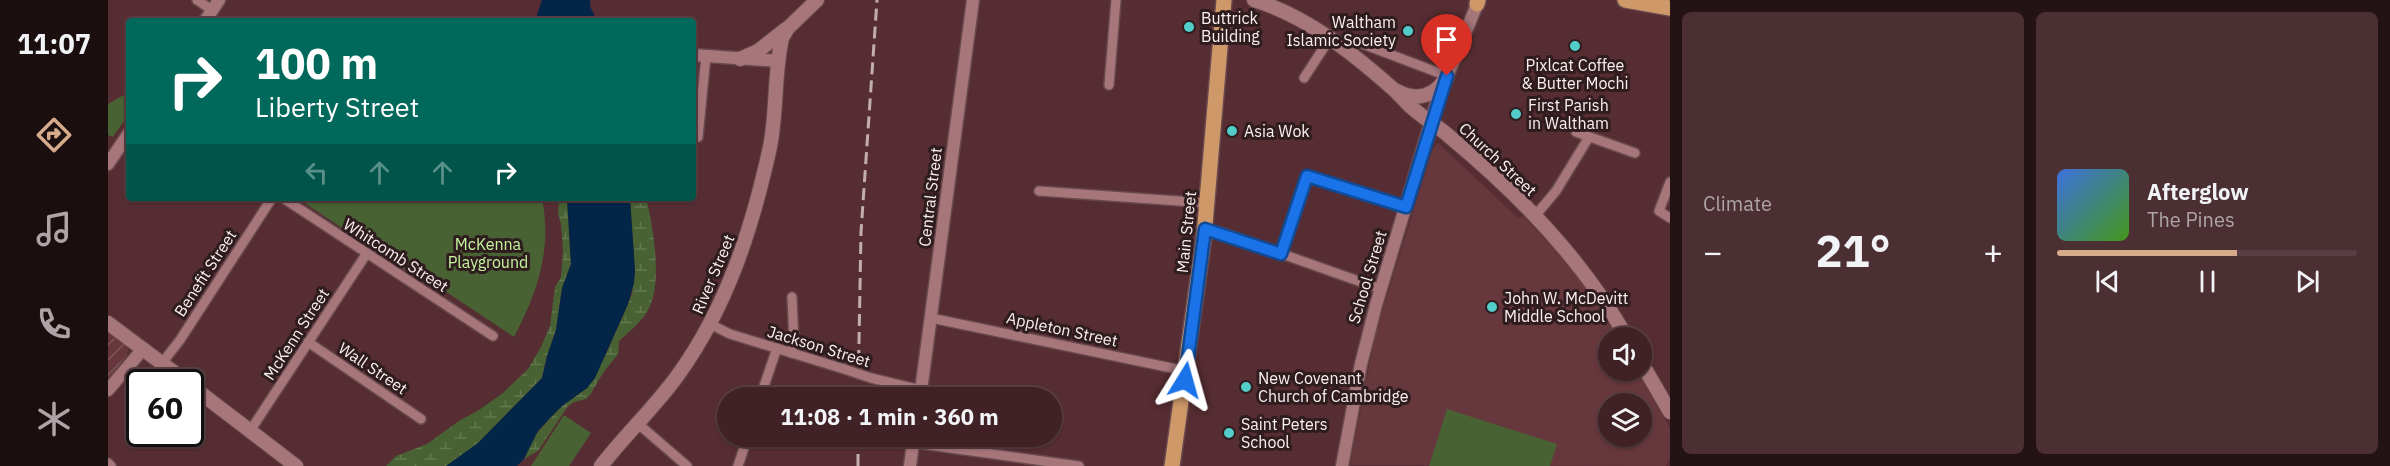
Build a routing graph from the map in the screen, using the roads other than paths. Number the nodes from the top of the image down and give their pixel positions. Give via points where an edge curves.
1 (197, 0) edge
2 (817, 0) edge
3 (973, 0) edge
4 (1116, 0) edge
5 (1224, 0) edge
6 (1254, 0) edge
7 (1625, 0) edge
8 (1478, 1) edge
9 (215, 5) edge
10 (1670, 8) edge
11 (206, 18) edge
12 (790, 26) junction
13 (1330, 38) junction
14 (1345, 50) junction
15 (699, 56) edge
16 (740, 59) junction
17 (779, 62) junction
18 (1447, 76) junction
19 (1304, 78) dead end
20 (1109, 86) dead end
21 (1393, 88) junction
22 (1431, 123) junction
23 (1576, 132) dead end
24 (126, 137) edge
25 (698, 137) dead end
26 (1589, 137) junction
27 (1635, 153) dead end
28 (108, 164) edge
29 (1670, 182) edge
30 (1039, 191) dead end
31 (270, 201) edge
32 (288, 201) edge
33 (1207, 203) junction
34 (1406, 207) junction
35 (1535, 216) junction
36 (1670, 218) edge
37 (1205, 229) junction
38 (367, 253) junction
39 (1281, 254) junction
40 (1381, 289) junction
41 (792, 297) dead end
42 (931, 318) junction
43 (108, 324) edge
44 (710, 324) junction
45 (1621, 327) edge
46 (494, 336) dead end
47 (308, 342) junction
48 (777, 348) junction
49 (142, 349) junction
50 (791, 353) junction
51 (162, 363) junction
52 (170, 369) edge
53 (1186, 371) junction
54 (1652, 381) edge
55 (764, 387) edge
56 (899, 387) edge
57 (921, 387) edge
58 (108, 390) edge
59 (204, 396) edge
60 (1670, 412) edge
61 (421, 419) dead end
62 (636, 422) junction
63 (250, 431) junction
64 (744, 447) edge
65 (913, 447) edge
66 (958, 447) edge
67 (108, 463) edge
68 (111, 466) edge
69 (296, 466) edge
70 (601, 466) edge
71 (687, 466) edge
72 (738, 466) edge
73 (910, 466) edge
74 (1079, 466) edge
75 (1172, 466) edge
76 (1342, 466) edge

1 - 9 street
2 - 12 main road
3 - 42 street, Central Street
4 - 20 street
5 - 33 main road, Main Street
6 - 13 main road, Church Street via 1290,14
7 - 10 main road
8 - 18 street, School Street
9 - 11 street
12 - 16 main road via 758,51
12 - 17 main road, River Street via 782,38
13 - 14 main road, Church Street
13 - 19 street
14 - 18 street via 1355,41
14 - 21 main road, Church Street
15 - 16 street
15 - 25 street
16 - 17 street
17 - 44 main road, River Street via 773,128 755,210 740,259
18 - 21 main road via 1426,96 1410,96
18 - 22 street, School Street
21 - 22 main road, Church Street
22 - 34 street, School Street
22 - 35 main road, Church Street
23 - 26 street
24 - 28 street
26 - 27 street
26 - 35 street via 1556,191
29 - 36 street via 1659,211
30 - 33 street
31 - 51 street, Benefit Street
32 - 38 street, Whitcomb Street
33 - 37 main road, Main Street
34 - 39 street via 1307,176
34 - 40 street, School Street
35 - 45 main road, Church Street via 1590,279
37 - 39 street
37 - 53 main road, Main Street
38 - 46 street, Whitcomb Street
38 - 47 street, McKenn Street
39 - 40 street
40 - 76 street, School Street via 1361,363
41 - 50 street
42 - 53 street, Appleton Street
42 - 57 street, Central Street
43 - 49 main road
44 - 48 street, Jackson Street via 729,334
44 - 62 main road, River Street via 676,377
47 - 61 street, Wall Street
47 - 63 street, McKenn Street
48 - 50 street, Jackson Street
48 - 55 street
49 - 51 main road
49 - 58 street
50 - 56 street, Jackson Street, bridge
51 - 52 main road
53 - 75 main road, Main Street
54 - 60 main road
59 - 63 main road
62 - 70 main road, River Street
62 - 71 street
63 - 69 main road
64 - 72 street
65 - 73 street
66 - 74 street
67 - 68 street

